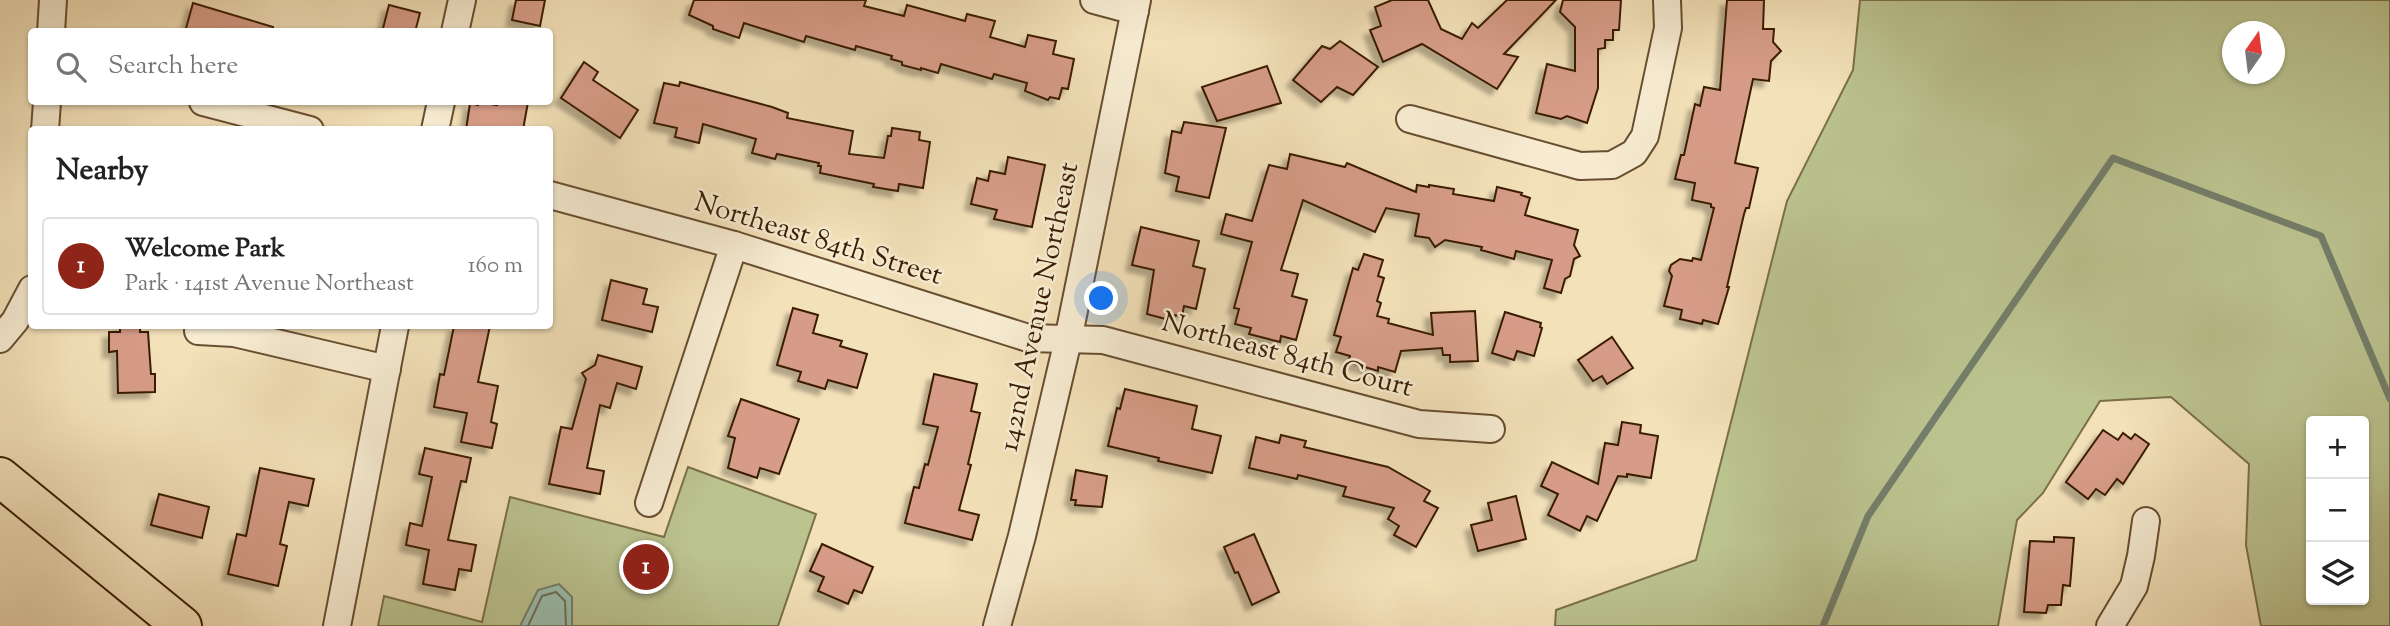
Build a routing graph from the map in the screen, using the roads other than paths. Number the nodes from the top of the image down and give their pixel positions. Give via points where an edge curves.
1 (53, 0) edge
2 (462, 0) edge
3 (1094, 0) edge
4 (1667, 0) edge
5 (1136, 5) edge
6 (51, 28) edge
7 (457, 28) edge
8 (47, 105) edge
9 (214, 105) edge
10 (440, 105) edge
11 (1410, 119) dead end
12 (45, 126) edge
13 (295, 126) edge
14 (436, 126) edge
15 (553, 196) edge
16 (734, 245) junction
17 (28, 297) edge
18 (394, 329) edge
19 (198, 331) dead end
20 (0, 339) edge
21 (1068, 340) junction
22 (387, 369) junction
23 (1490, 429) dead end
24 (0, 477) edge
25 (649, 503) dead end
26 (2146, 521) dead end
27 (339, 615) edge
28 (182, 626) edge
29 (324, 626) edge
30 (997, 626) edge
31 (2110, 626) edge

1 - 6 street
2 - 7 street
3 - 5 street
4 - 11 street via 1668,28 1645,136 1634,153 1612,165 1580,166
5 - 21 street, 142nd Avenue Northeast
8 - 12 street
9 - 13 street
10 - 14 street
15 - 16 street, Northeast 84th Street
16 - 21 street, Northeast 84th Street via 1028,338
16 - 25 street
17 - 20 street
18 - 22 street
19 - 22 street via 234,333
21 - 23 street, Northeast 84th Court via 1103,340 1419,424
21 - 30 street, 142nd Avenue Northeast
22 - 27 street
24 - 28 main road
26 - 31 street via 2134,586
27 - 29 street

